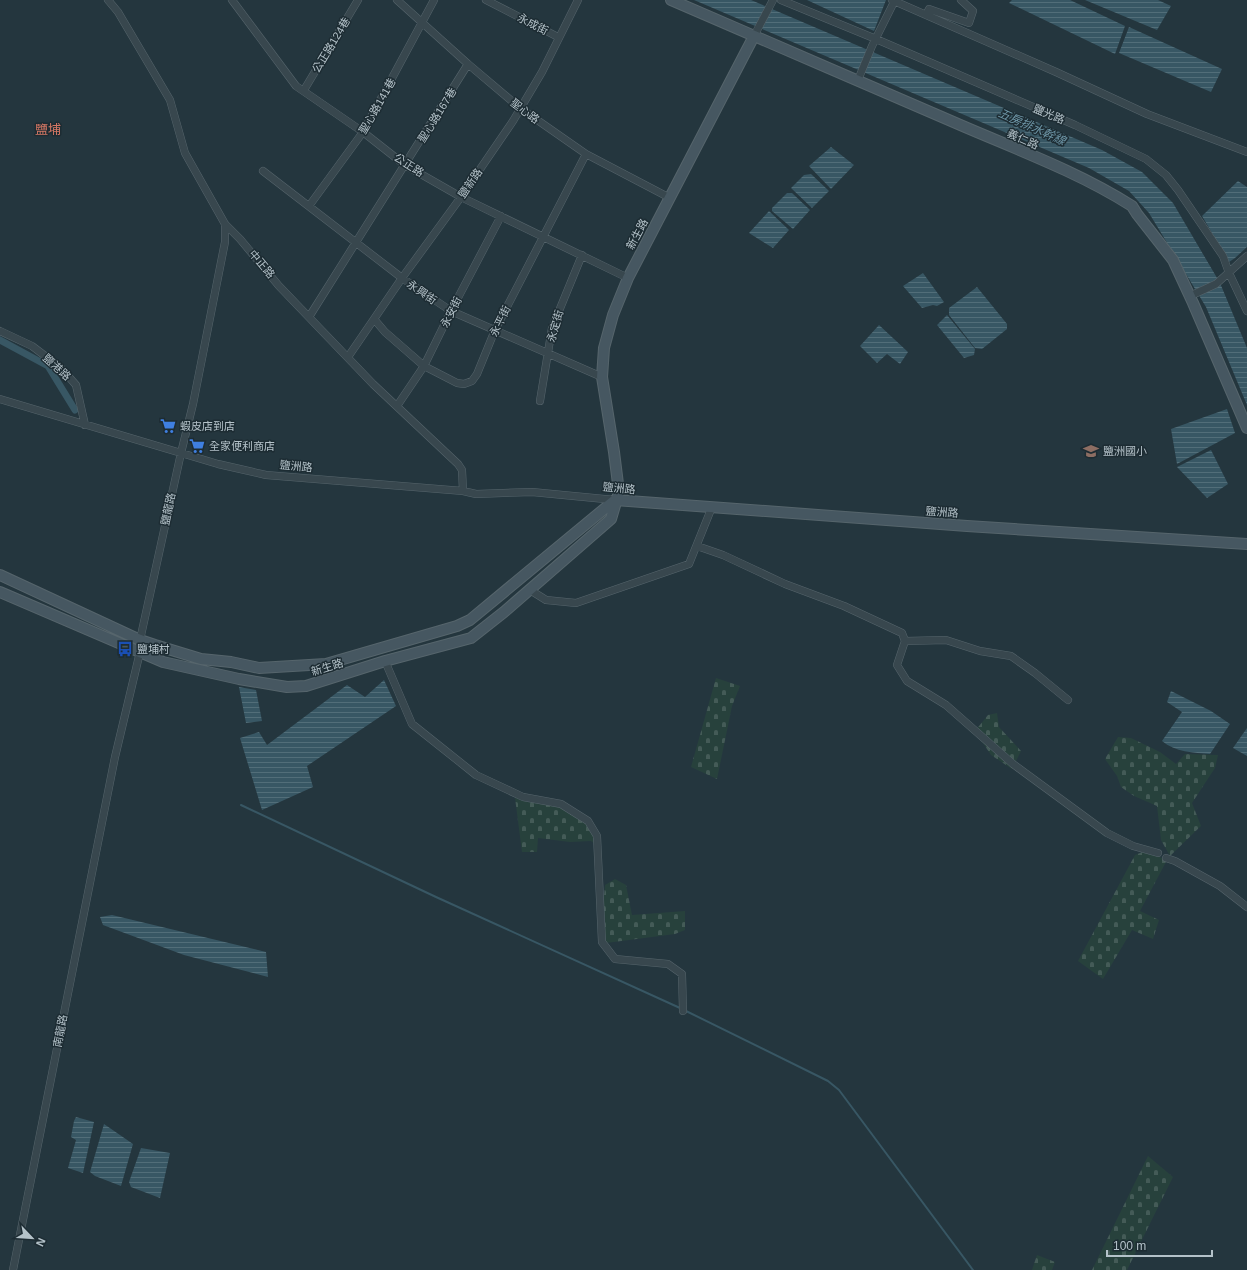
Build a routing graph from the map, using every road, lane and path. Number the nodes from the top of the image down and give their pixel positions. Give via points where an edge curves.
1 (108, 0) edge
2 (232, 0) edge
3 (358, 0) edge
4 (397, 0) edge
5 (434, 0) edge
6 (486, 0) edge
7 (578, 0) edge
8 (671, 0) edge
9 (782, 0) edge
10 (961, 0) edge
11 (893, 1) edge
12 (771, 2) edge
13 (926, 15) junction
14 (422, 24) junction
15 (756, 32) junction
16 (558, 37) junction
17 (876, 39) junction
18 (468, 64) junction
19 (858, 78) junction
20 (304, 90) junction
21 (520, 108) junction
22 (363, 132) junction
23 (1247, 152) edge
24 (586, 154) junction
25 (406, 164) junction
26 (263, 171) dead end
27 (461, 197) junction
28 (670, 198) junction
29 (309, 206) junction
30 (501, 216) junction
31 (225, 224) junction
32 (543, 237) junction
33 (356, 243) junction
34 (582, 255) junction
35 (1247, 256) edge
36 (1229, 273) junction
37 (402, 278) junction
38 (628, 278) junction
39 (1193, 295) junction
40 (451, 311) junction
41 (1247, 311) edge
42 (309, 317) junction
43 (374, 319) junction
44 (494, 330) junction
45 (0, 331) edge
46 (547, 354) junction
47 (348, 357) junction
48 (424, 366) junction
49 (602, 377) junction
50 (0, 399) edge
51 (540, 401) dead end
52 (397, 406) junction
53 (85, 426) junction
54 (1247, 428) edge
55 (181, 453) junction
56 (463, 491) junction
57 (616, 500) junction
58 (712, 507) junction
59 (1247, 544) edge
60 (697, 546) junction
61 (0, 575) edge
62 (530, 590) junction
63 (0, 592) edge
64 (140, 640) junction
65 (905, 641) junction
66 (140, 652) junction
67 (385, 661) junction
68 (1068, 700) dead end
69 (108, 793) joint
70 (1158, 853) dead end
71 (1166, 858) dead end
72 (1247, 907) edge
73 (683, 1011) dead end
74 (13, 1270) edge

1 - 31 street, 中正路 via 118,12 170,100 185,153
2 - 20 street, 公正路 via 296,86
3 - 20 street, 公正路124巷
4 - 14 street, 聖心路
5 - 14 street, 聖心路141巷
6 - 16 street, 永成街
7 - 16 street, 鹽新路
8 - 15 street, 義仁路
9 - 17 street, 鹽光路
10 - 13 street via 973,11 969,23 929,9
11 - 13 street
11 - 17 street
12 - 15 street, 新生路
13 - 23 street via 1147,114
14 - 18 street, 聖心路
14 - 22 street, 聖心路141巷
15 - 19 street, 義仁路
15 - 28 street, 新生路
16 - 21 street, 鹽新路 via 542,72
17 - 19 street
17 - 36 street, 鹽光路 via 1075,125 1146,159 1166,175 1178,190 1222,256
18 - 21 street, 聖心路
18 - 25 street, 聖心路167巷
19 - 39 street, 義仁路 via 1064,170 1132,206 1173,260
20 - 22 street, 公正路
21 - 24 street, 聖心路
21 - 27 street, 鹽新路
22 - 25 street, 公正路
22 - 29 street, 聖心路141巷
24 - 28 street, 聖心路
24 - 32 street, 永平街
25 - 27 street, 公正路
25 - 33 street, 聖心路167巷
26 - 29 street, 永興街
27 - 30 street, 公正路
27 - 37 street, 鹽新路
28 - 38 street, 新生路
29 - 33 street, 永興街
30 - 32 street, 公正路
30 - 40 street, 永安街
31 - 42 street, 中正路
31 - 55 street, 鹽龍路 via 225,242
32 - 34 street, 公正路
32 - 44 street, 永平街
33 - 37 street, 永興街
33 - 42 street, 聖心路167巷
34 - 38 street, 公正路
34 - 46 street, 永定街 via 556,316
35 - 36 street
36 - 39 street via 1216,284
36 - 41 street, 鹽光路
37 - 40 street, 永興街
37 - 43 street, 鹽新路
38 - 49 street, 新生路 via 613,315 604,348
39 - 54 street, 義仁路
40 - 44 street, 永興街
40 - 48 street, 永安街
42 - 47 street, 中正路
43 - 47 street, 鹽新路
43 - 48 street, 永平街
44 - 46 street, 永興街
44 - 48 street, 永平街 via 472,381 457,383
45 - 53 street, 鹽港路 via 32,346 71,379 76,385
46 - 49 street, 永興街
46 - 51 street, 永定街
47 - 52 street, 中正路
48 - 52 street, 永安街
49 - 57 street, 新生路 via 619,492
50 - 53 street, 鹽洲路
52 - 56 street, 中正路 via 458,464 462,470
53 - 55 street, 鹽洲路
55 - 56 street, 鹽洲路 via 266,475
55 - 64 street, 鹽龍路
56 - 57 street, 鹽洲路 via 476,494 532,492
57 - 58 street, 鹽洲路
57 - 62 street, 新生路 via 612,519
57 - 64 street, 新生路 via 470,620 457,626 326,664 259,668 201,659
58 - 59 street, 鹽洲路
58 - 60 street
60 - 62 street via 689,564 576,603 546,600
60 - 65 street via 895,629 902,633
61 - 64 street, 新生路
62 - 67 street, 新生路 via 471,638
63 - 66 street, 新生路
64 - 66 street, 鹽龍路
65 - 68 street via 946,640 980,651 1011,656
65 - 70 street via 897,665 907,681 946,705 1013,764 1107,833 1133,846
66 - 67 street, 新生路 via 171,663 287,687 306,686
66 - 69 street, 鹽龍路
67 - 73 street via 412,724 476,775 523,796 561,804 588,821 597,836 602,942 615,959 668,964 682,974
69 - 74 street, 南龍路
71 - 72 street via 1220,886

